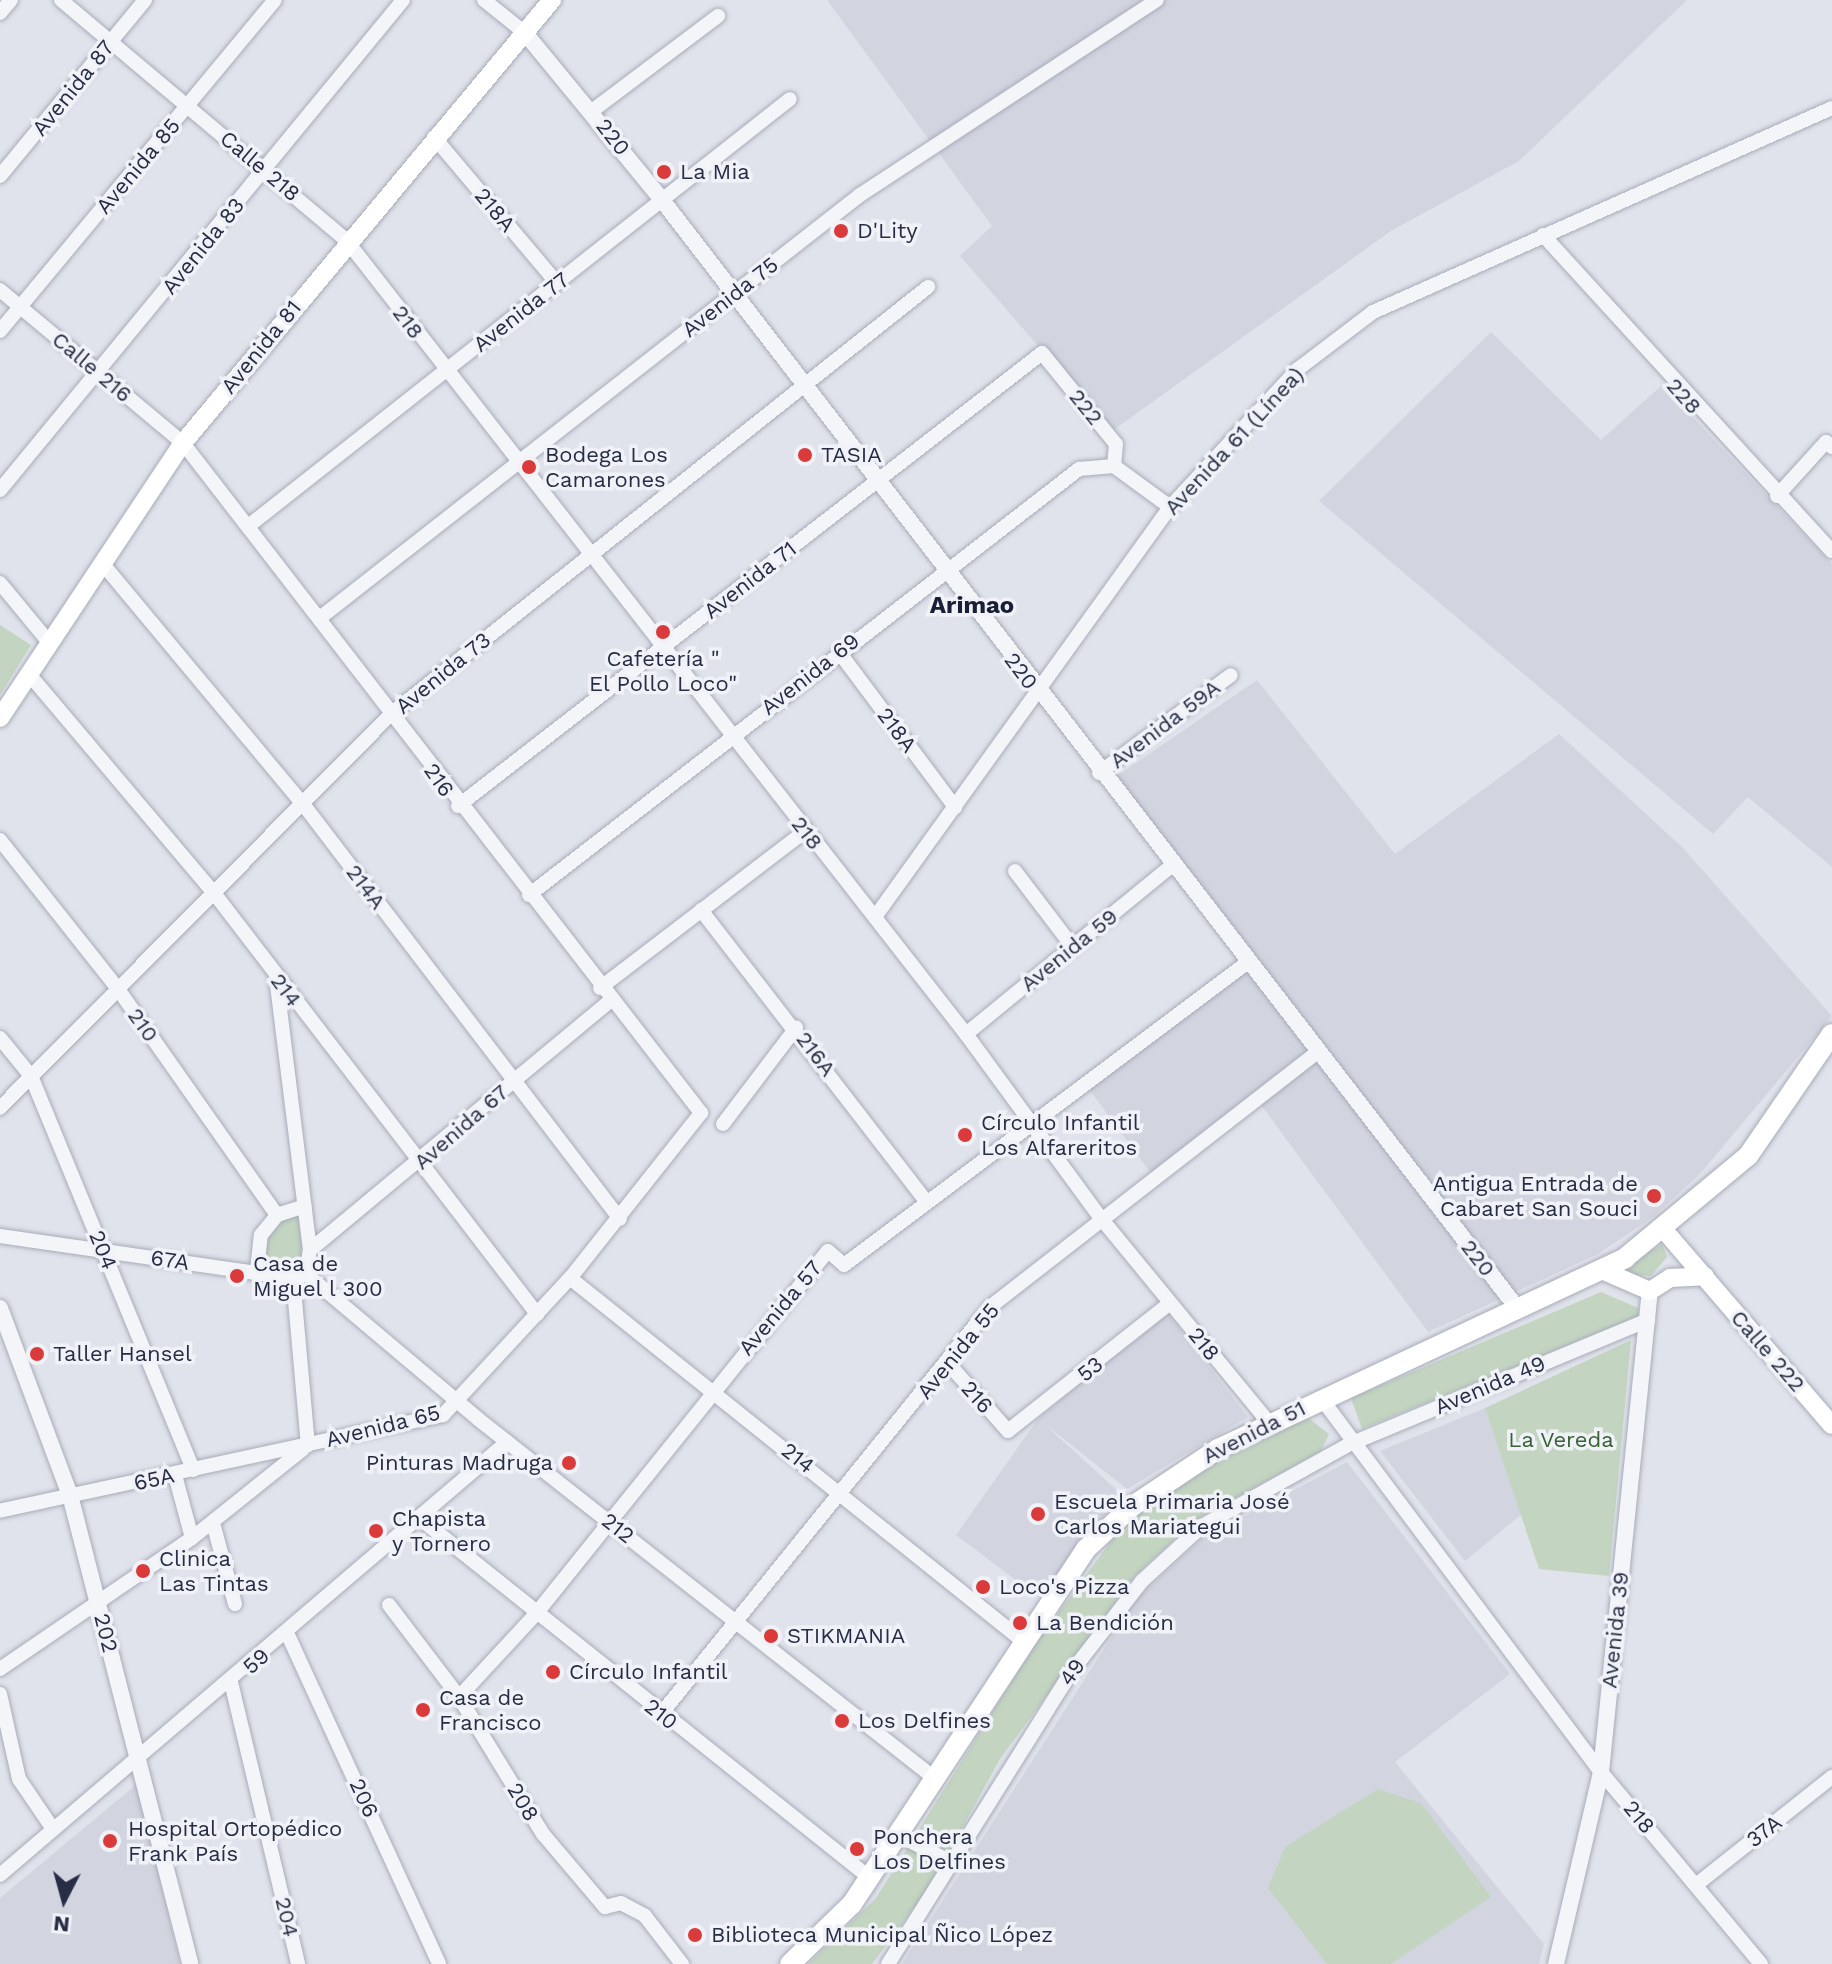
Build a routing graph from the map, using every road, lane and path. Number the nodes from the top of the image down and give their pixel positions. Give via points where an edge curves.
1 (11, 0) edge
2 (61, 0) edge
3 (145, 0) edge
4 (275, 0) edge
5 (403, 0) edge
6 (484, 0) edge
7 (552, 0) edge
8 (1157, 0) edge
9 (0, 13) edge
10 (718, 16) dead end
11 (525, 33) junction
12 (111, 41) junction
13 (790, 99) dead end
14 (188, 105) junction
15 (1832, 108) edge
16 (592, 111) junction
17 (434, 137) junction
18 (265, 169) junction
19 (0, 176) edge
20 (662, 200) junction
21 (1543, 235) junction
22 (347, 241) junction
23 (557, 283) junction
24 (928, 287) dead end
25 (0, 290) edge
26 (732, 296) junction
27 (21, 307) junction
28 (0, 331) edge
29 (1042, 353) joint
30 (445, 371) junction
31 (99, 373) junction
32 (803, 385) junction
33 (183, 443) junction
34 (1829, 445) edge
35 (518, 462) junction
36 (1114, 466) junction
37 (876, 482) junction
38 (0, 490) edge
39 (1777, 496) junction
40 (1170, 507) junction
41 (251, 524) junction
42 (1832, 551) edge
43 (589, 555) junction
44 (102, 563) junction
45 (945, 570) junction
46 (0, 583) edge
47 (321, 617) junction
48 (48, 641) junction
49 (662, 648) junction
50 (839, 652) junction
51 (28, 673) junction
52 (1231, 675) dead end
53 (1040, 697) junction
54 (392, 713) junction
55 (0, 718) edge
56 (731, 735) junction
57 (1099, 773) junction
58 (303, 804) junction
59 (458, 806) junction
60 (955, 807) junction
61 (805, 831) junction
62 (0, 840) edge
63 (1171, 866) junction
64 (1015, 871) dead end
65 (214, 893) junction
66 (529, 895) junction
67 (701, 910) junction
68 (875, 917) junction
69 (1073, 947) junction
70 (1248, 962) junction
71 (275, 976) junction
72 (600, 988) junction
73 (118, 989) junction
74 (610, 1001) junction
75 (796, 1028) junction
76 (966, 1034) junction
77 (1832, 1034) edge
78 (0, 1038) edge
79 (1317, 1052) junction
80 (31, 1076) junction
81 (514, 1082) junction
82 (0, 1108) edge
83 (701, 1113) joint
84 (1031, 1123) junction
85 (723, 1124) dead end
86 (419, 1164) junction
87 (927, 1202) junction
88 (305, 1206) junction
89 (277, 1215) junction
90 (1100, 1217) junction
91 (620, 1219) junction
92 (1664, 1230) junction
93 (0, 1236) edge
94 (1679, 1246) junction
95 (310, 1250) junction
96 (104, 1251) junction
97 (257, 1271) junction
98 (1604, 1271) junction
99 (300, 1276) junction
100 (1705, 1276) junction
101 (570, 1278) junction
102 (1670, 1278) junction
103 (1650, 1291) junction
104 (1170, 1303) junction
105 (0, 1308) edge
106 (1517, 1308) junction
107 (537, 1314) junction
108 (1648, 1320) junction
109 (947, 1362) junction
110 (711, 1390) junction
111 (1321, 1398) junction
112 (458, 1403) junction
113 (1269, 1423) junction
114 (1832, 1425) edge
115 (1008, 1431) joint
116 (507, 1442) junction
117 (1350, 1444) junction
118 (308, 1445) junction
119 (1333, 1453) joint
120 (193, 1470) junction
121 (175, 1475) junction
122 (844, 1494) junction
123 (70, 1495) junction
124 (0, 1511) edge
125 (418, 1517) junction
126 (608, 1521) junction
127 (213, 1523) junction
128 (192, 1538) junction
129 (98, 1603) junction
130 (235, 1604) dead end
131 (389, 1605) dead end
132 (535, 1615) junction
133 (738, 1620) junction
134 (287, 1633) junction
135 (1023, 1641) junction
136 (0, 1669) edge
137 (231, 1682) junction
138 (0, 1694) edge
139 (459, 1697) junction
140 (661, 1714) junction
141 (138, 1760) junction
142 (1601, 1772) junction
143 (933, 1777) junction
144 (1832, 1777) edge
145 (53, 1829) junction
146 (900, 1836) junction
147 (953, 1863) junction
148 (0, 1875) edge
149 (870, 1878) junction
150 (1696, 1885) junction
151 (190, 1964) edge
152 (298, 1964) edge
153 (439, 1964) edge
154 (682, 1964) edge
155 (790, 1964) edge
156 (888, 1964) edge
157 (1556, 1964) edge
158 (1761, 1964) edge

1 - 9 street
2 - 12 street, Calle 218
3 - 12 street, Avenida 87
4 - 14 street, Avenida 85
5 - 18 street, Avenida 83
6 - 11 street
7 - 11 main road, Avenida 81
8 - 26 street, Avenida 75 via 860,195
10 - 16 street
11 - 16 street, 220
11 - 17 main road, Avenida 81
12 - 14 street, Calle 218
12 - 19 street, Avenida 87
13 - 20 street, Avenida 77
14 - 18 street, Calle 218
14 - 27 street, Avenida 85
15 - 21 street, Avenida 61 (Línea)
16 - 20 street, 220
17 - 22 main road, Avenida 81
17 - 23 street, 218A
18 - 22 street, Calle 218
18 - 31 street, Avenida 83
20 - 23 street, Avenida 77
20 - 26 street, 220
21 - 39 street, 228
21 - 40 street, Avenida 61 (Línea) via 1373,312 1298,369
22 - 30 street, 218
22 - 33 main road, Avenida 81
23 - 30 street, Avenida 77
24 - 32 street, Avenida 73
25 - 27 street, Calle 216
26 - 32 street, 220
26 - 35 street, Avenida 75
27 - 28 street, Avenida 85
27 - 31 street, Calle 216
29 - 36 street, 222 via 1116,444
29 - 37 street, Avenida 71
30 - 35 street, 218
30 - 41 street, Avenida 77
31 - 33 street, Calle 216
31 - 38 street, Avenida 83
32 - 37 street, 220
32 - 43 street, Avenida 73
33 - 41 street, 216
33 - 44 main road, Avenida 81
34 - 39 street
35 - 43 street, 218
35 - 47 street, Avenida 75
36 - 40 street
36 - 45 street, Avenida 69 via 1096,463
37 - 45 street, 220
37 - 49 street, Avenida 71
39 - 42 street, 228
40 - 53 street, Avenida 61 (Línea)
41 - 47 street, 216
43 - 49 street, 218
43 - 54 street, Avenida 73
44 - 48 main road, Avenida 81
44 - 58 street, 214A
45 - 50 street, Avenida 69
45 - 53 street, 220
46 - 48 street
47 - 54 street, 216
48 - 51 main road, Avenida 81
49 - 56 street, 218
49 - 59 street, Avenida 71
50 - 56 street, Avenida 69
50 - 60 street, 218A
51 - 55 main road, Avenida 81
51 - 65 street, 214
52 - 57 street, Avenida 59A
53 - 57 street, 220
53 - 60 street, Avenida 61 (Línea)
54 - 58 street, Avenida 73
54 - 59 street, 216
56 - 61 street, 218
56 - 66 street, Avenida 69
57 - 63 street, 220
58 - 65 street, Avenida 73
58 - 81 street, 214A
59 - 66 street, 216
60 - 68 street, Avenida 61 (Línea)
61 - 67 street
61 - 68 street, 218
62 - 73 street, 210
63 - 69 street, Avenida 59
63 - 70 street, 220
64 - 69 street
65 - 71 street, 214
65 - 73 street, Avenida 73
66 - 72 street, 216
67 - 72 street
67 - 75 street, 216A
68 - 76 street, 218
69 - 76 street, Avenida 59
70 - 79 street, 220
70 - 84 street, Avenida 57
71 - 86 street, 214
71 - 88 street
72 - 74 street, 216
73 - 80 street, Avenida 73
73 - 89 street, 210
74 - 81 street, Avenida 67
74 - 83 street, 216
75 - 85 street
75 - 87 street, 216A
76 - 84 street, 218
77 - 92 main road, Avenida 51 via 1748,1156
78 - 80 street, 204
79 - 90 street, Avenida 55
79 - 106 street, 220
80 - 82 street, Avenida 73
80 - 96 street, 204
81 - 86 street, Avenida 67
81 - 91 street, 214A
83 - 91 street, Avenida 65
84 - 87 street, Avenida 57
84 - 90 street, 218
86 - 95 street, Avenida 67
86 - 107 street, 214
87 - 110 street, Avenida 57 via 844,1265 828,1251
88 - 89 street
88 - 95 street
89 - 97 street via 261,1235
90 - 104 street, 218
90 - 109 street, Avenida 55 via 990,1307
91 - 101 street, Avenida 65
92 - 94 main road, Calle 222
92 - 98 main road, Avenida 51
93 - 96 street, 67A
94 - 100 main road, Calle 222
94 - 102 main road
95 - 99 street
96 - 97 street, 67A
96 - 120 street, 204
97 - 99 street, 67A
98 - 103 main road
98 - 106 main road, Avenida 51
99 - 112 street, 212
99 - 118 street
100 - 102 main road
100 - 114 main road, Calle 222
101 - 107 street, Avenida 65
101 - 110 street, 214
102 - 103 main road
103 - 108 street, Avenida 39
104 - 113 street, 218
104 - 115 street, 53
105 - 123 street, 202
106 - 111 main road, Avenida 51
107 - 112 street, Avenida 65
108 - 117 street, Avenida 49
108 - 142 street, Avenida 39
109 - 115 street, 216
109 - 122 street, Avenida 55
110 - 122 street, 214
110 - 126 street, Avenida 57
111 - 113 main road, Avenida 51
111 - 117 street, 218
112 - 116 street, 212
112 - 118 street, Avenida 65 via 443,1415
113 - 135 main road, Avenida 51 via 1183,1467 1131,1507 1086,1549
116 - 125 street, 59
116 - 126 street, 212
117 - 119 street, Avenida 49
117 - 142 street, 218
118 - 120 street, 65A
118 - 127 street, Avenida 65
119 - 147 street, 49 via 1202,1526 1142,1581 1002,1774
120 - 121 street, 65A
121 - 123 street, 65A
121 - 128 street
122 - 133 street, Avenida 55
122 - 135 street, 214
123 - 124 street, 65A
123 - 129 street, 202
125 - 132 street, 210
125 - 134 street, 59
126 - 132 street, Avenida 57
126 - 133 street, 212
127 - 128 street, Avenida 65
127 - 130 street
128 - 129 street, Avenida 65
129 - 136 street, Avenida 65
129 - 141 street, 202
131 - 139 street, 208
132 - 139 street, Avenida 57
132 - 140 street, 210
133 - 140 street, Avenida 55
133 - 143 street, 212
134 - 137 street, 59
134 - 153 street, 206
135 - 143 main road, Avenida 51
137 - 141 street, 59
137 - 152 street, 204
138 - 145 street via 19,1779
139 - 154 street, 208 via 543,1834 605,1907 621,1903 645,1916
140 - 149 street, 210
141 - 145 street, 59
141 - 151 street, 202
142 - 150 street, 218
142 - 157 street, Avenida 39
143 - 146 main road, Avenida 51
144 - 150 street, 37A
145 - 148 street, 59
146 - 147 street
146 - 149 main road, Avenida 51
147 - 156 street, 49
149 - 155 main road, Avenida 51 via 826,1935
150 - 158 street, 218

